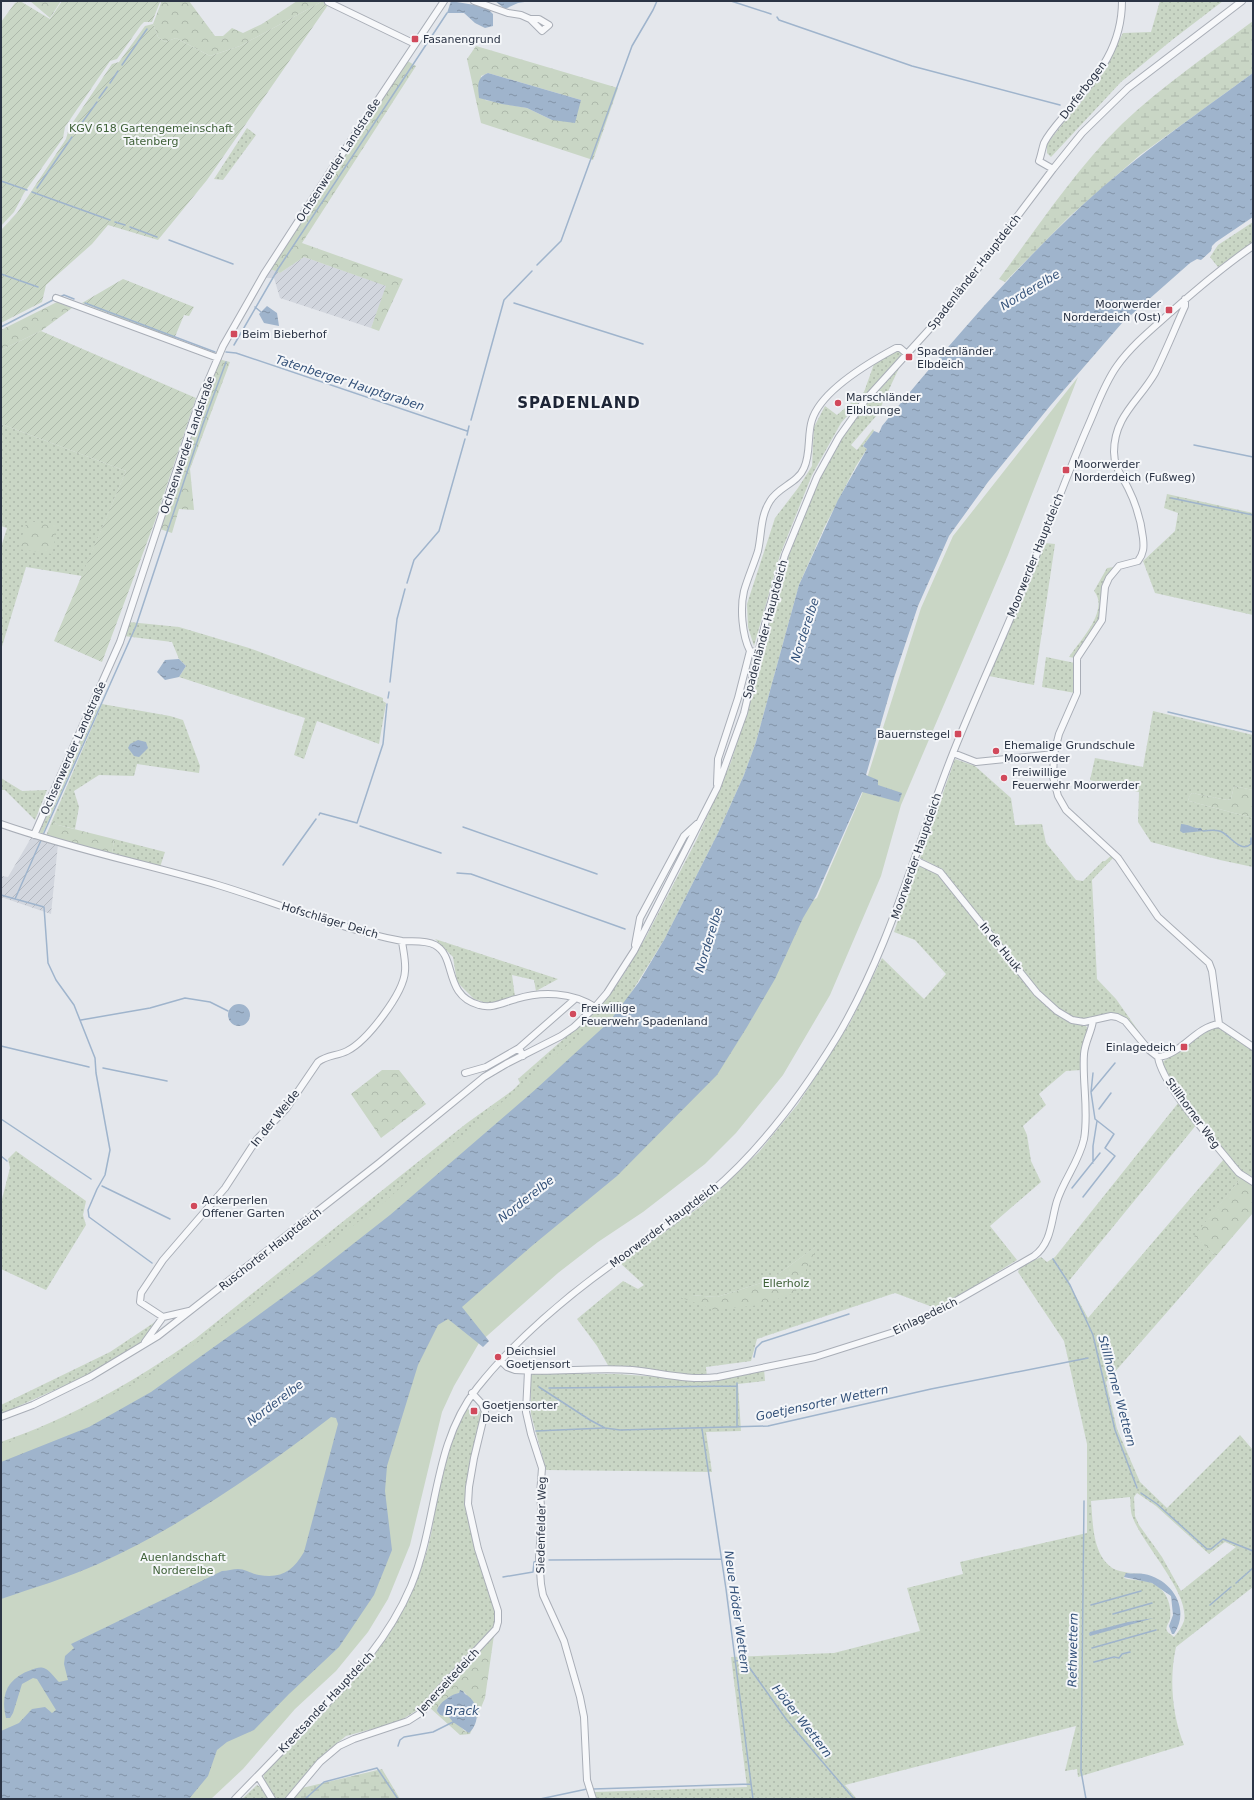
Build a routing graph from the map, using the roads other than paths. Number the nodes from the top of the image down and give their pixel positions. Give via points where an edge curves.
1 (444, 1) edge
2 (474, 1) edge
3 (1122, 1) edge
4 (1242, 1) edge
5 (328, 2) edge
6 (530, 19) dead end
7 (415, 44) junction
8 (1053, 169) junction
9 (1253, 246) edge
10 (56, 298) dead end
11 (1185, 299) junction
12 (907, 354) junction
13 (218, 358) junction
14 (750, 651) junction
15 (758, 653) junction
16 (953, 752) junction
17 (1054, 754) junction
18 (717, 788) junction
19 (700, 822) junction
20 (1, 824) edge
21 (39, 836) junction
22 (915, 860) junction
23 (402, 940) junction
24 (634, 951) junction
25 (575, 999) junction
26 (595, 1008) junction
27 (1093, 1021) junction
28 (1219, 1024) junction
29 (1253, 1047) edge
30 (519, 1048) junction
31 (523, 1056) junction
32 (1158, 1057) junction
33 (465, 1073) dead end
34 (1253, 1182) edge
35 (192, 1310) junction
36 (163, 1317) junction
37 (142, 1346) junction
38 (501, 1361) junction
39 (528, 1371) junction
40 (472, 1393) junction
41 (1, 1417) edge
42 (258, 1776) junction
43 (235, 1799) edge
44 (272, 1799) edge
45 (289, 1799) edge
46 (593, 1799) edge

1 - 7 street, Ochsenwerder Landstraße
2 - 6 street
3 - 8 street, Dorferbogen via 1119,33 1112,51 1085,91 1044,143 1039,161
4 - 8 street, Spadenländer Hauptdeich via 1128,88 1082,133
5 - 7 street
7 - 13 street, Ochsenwerder Landstraße via 264,274
8 - 12 street, Spadenländer Hauptdeich via 945,312
9 - 11 street, Moorwerder Hauptdeich via 1221,268
10 - 13 street
11 - 16 street, Moorwerder Hauptdeich via 1130,350 1106,384 1064,480 1038,553
11 - 17 street via 1185,306 1156,372 1121,420 1116,432 1116,466 1138,513 1142,527 1143,552 1138,560 1119,566 1104,587 1102,620 1076,658 1077,693 1059,734
12 - 14 street via 896,348 864,367 828,396 812,419 805,467 800,475 770,500 764,512 758,550 743,599 744,629
12 - 15 street, Spadenländer Hauptdeich via 852,416 817,477 785,555
13 - 21 street, Ochsenwerder Landstraße via 199,402 120,642
14 - 15 street
14 - 18 street via 718,759
15 - 18 street, Spadenländer Hauptdeich via 744,713
16 - 17 street via 976,762
16 - 22 street, Moorwerder Hauptdeich
17 - 28 street via 1054,788 1066,810 1118,858 1158,917 1209,963
18 - 19 street, Spadenländer Hauptdeich
19 - 24 street, Spadenländer Hauptdeich
19 - 24 street, Spadenländer Hauptdeich via 684,836 640,918
20 - 21 street, Hofschläger Deich
21 - 23 street, Hofschläger Deich via 216,885 335,924
22 - 27 street, In de Huuk via 940,872 1047,1002 1072,1020
22 - 38 street, Moorwerder Hauptdeich via 885,939 846,1021 803,1088 770,1133 710,1193 574,1293
23 - 25 street, Hofschläger Deich via 434,944 440,949 448,964 453,984 461,994 479,1006 495,1006 539,994 558,994
23 - 36 street, In der Weide via 406,972 385,1014 372,1031 347,1051 318,1062 286,1109 257,1139 225,1188 155,1270 141,1293 140,1302
24 - 26 street, Spadenländer Hauptdeich
25 - 26 street, Hofschläger Deich
25 - 30 street
26 - 31 street, Ruschorter Hauptdeich via 574,1027
27 - 32 street, Stillhorner Weg via 1110,1016 1125,1021
27 - 39 street, Einlagedeich via 1084,1052 1086,1118 1081,1150 1058,1197 1048,1240 1034,1256 947,1306 897,1331 800,1361 707,1378 672,1377 632,1370
28 - 29 street
28 - 32 street via 1207,1028 1168,1054
30 - 31 street
30 - 33 street via 486,1067
31 - 35 street, Ruschorter Hauptdeich via 484,1077 380,1163
32 - 34 street, Stillhorner Weg via 1159,1064 1176,1094 1239,1173
35 - 36 street
35 - 37 street, Ruschorter Hauptdeich
36 - 37 street
37 - 41 street, Ruschorter Hauptdeich via 90,1377 33,1405
38 - 39 street via 511,1369
38 - 40 street, Moorwerder Hauptdeich
39 - 46 street, Siedenfelder Weg via 526,1412 542,1468 539,1557 541,1584 543,1595 564,1641 580,1697 584,1717 587,1780
40 - 42 street, Kreetsander Hauptdeich via 448,1438 424,1547 412,1584 394,1620 361,1667
40 - 45 street, Jenerseitedeich via 482,1404 485,1412 474,1458 468,1504 478,1549 499,1616 496,1629 422,1712 408,1721 339,1746 320,1762
42 - 43 street, Kreetsander Hauptdeich
42 - 44 street

